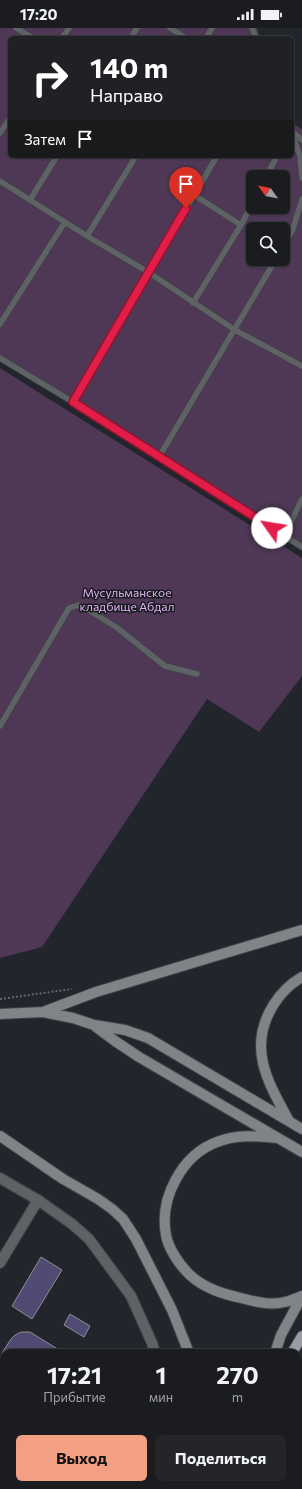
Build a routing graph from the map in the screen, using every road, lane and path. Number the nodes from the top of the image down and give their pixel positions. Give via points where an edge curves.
1 (16, 28) edge
2 (170, 28) edge
3 (30, 36) edge
4 (183, 36) edge
5 (8, 121) edge
6 (0, 133) edge
7 (294, 134) edge
8 (294, 138) edge
9 (302, 140) edge
10 (56, 158) edge
11 (135, 158) edge
12 (216, 158) edge
13 (276, 158) edge
14 (270, 170) edge
15 (302, 178) edge
16 (0, 181) edge
17 (194, 195) junction
18 (302, 199) edge
19 (30, 200) junction
20 (247, 214) edge
21 (65, 222) junction
22 (241, 225) junction
23 (290, 235) edge
24 (87, 236) junction
25 (272, 266) edge
26 (148, 272) junction
27 (193, 303) junction
28 (0, 324) edge
29 (235, 330) junction
30 (0, 358) edge
31 (302, 366) edge
32 (73, 402) junction
33 (159, 457) junction
34 (302, 499) edge
35 (284, 536) junction
36 (302, 547) edge
37 (197, 674) dead end
38 (0, 726) edge
39 (302, 930) edge
40 (302, 977) edge
41 (44, 1012) junction
42 (0, 1014) edge
43 (94, 1025) junction
44 (289, 1121) junction
45 (302, 1129) edge
46 (0, 1136) edge
47 (277, 1138) junction
48 (302, 1152) edge
49 (0, 1178) edge
50 (38, 1200) junction
51 (0, 1263) edge
52 (302, 1296) edge
53 (302, 1336) edge
54 (153, 1349) edge
55 (187, 1349) edge
56 (276, 1349) edge
57 (294, 1349) edge

1 - 3 lane
2 - 4 lane
5 - 6 lane
7 - 9 lane
8 - 15 lane via 300,156
10 - 19 lane
11 - 24 lane
12 - 17 lane
13 - 14 lane
16 - 19 lane
17 - 22 lane
17 - 26 lane
18 - 23 lane
19 - 21 lane
20 - 22 lane
21 - 24 lane
21 - 28 lane
22 - 27 lane
24 - 26 lane
25 - 29 lane
26 - 27 lane
26 - 32 lane
27 - 29 lane
29 - 31 lane
29 - 33 lane
30 - 32 lane
32 - 33 lane
33 - 35 lane
34 - 35 lane
35 - 36 lane
37 - 38 lane via 165,666 116,627 78,605 69,608
39 - 41 main road via 96,992
40 - 44 main road via 280,995 268,1013 261,1033 260,1054 265,1074
41 - 42 main road
41 - 43 main road
43 - 44 main road via 125,1030 148,1038
43 - 47 main road via 139,1057
44 - 45 main road
46 - 55 main road via 123,1219 172,1310
47 - 48 main road
47 - 52 main road via 244,1136 218,1142 200,1151 183,1167 172,1186 165,1213 166,1236 173,1252 187,1272 208,1287 224,1294 267,1304 285,1302
49 - 50 street
50 - 51 street
50 - 54 street via 89,1239 131,1296
52 - 56 main road
53 - 57 main road

